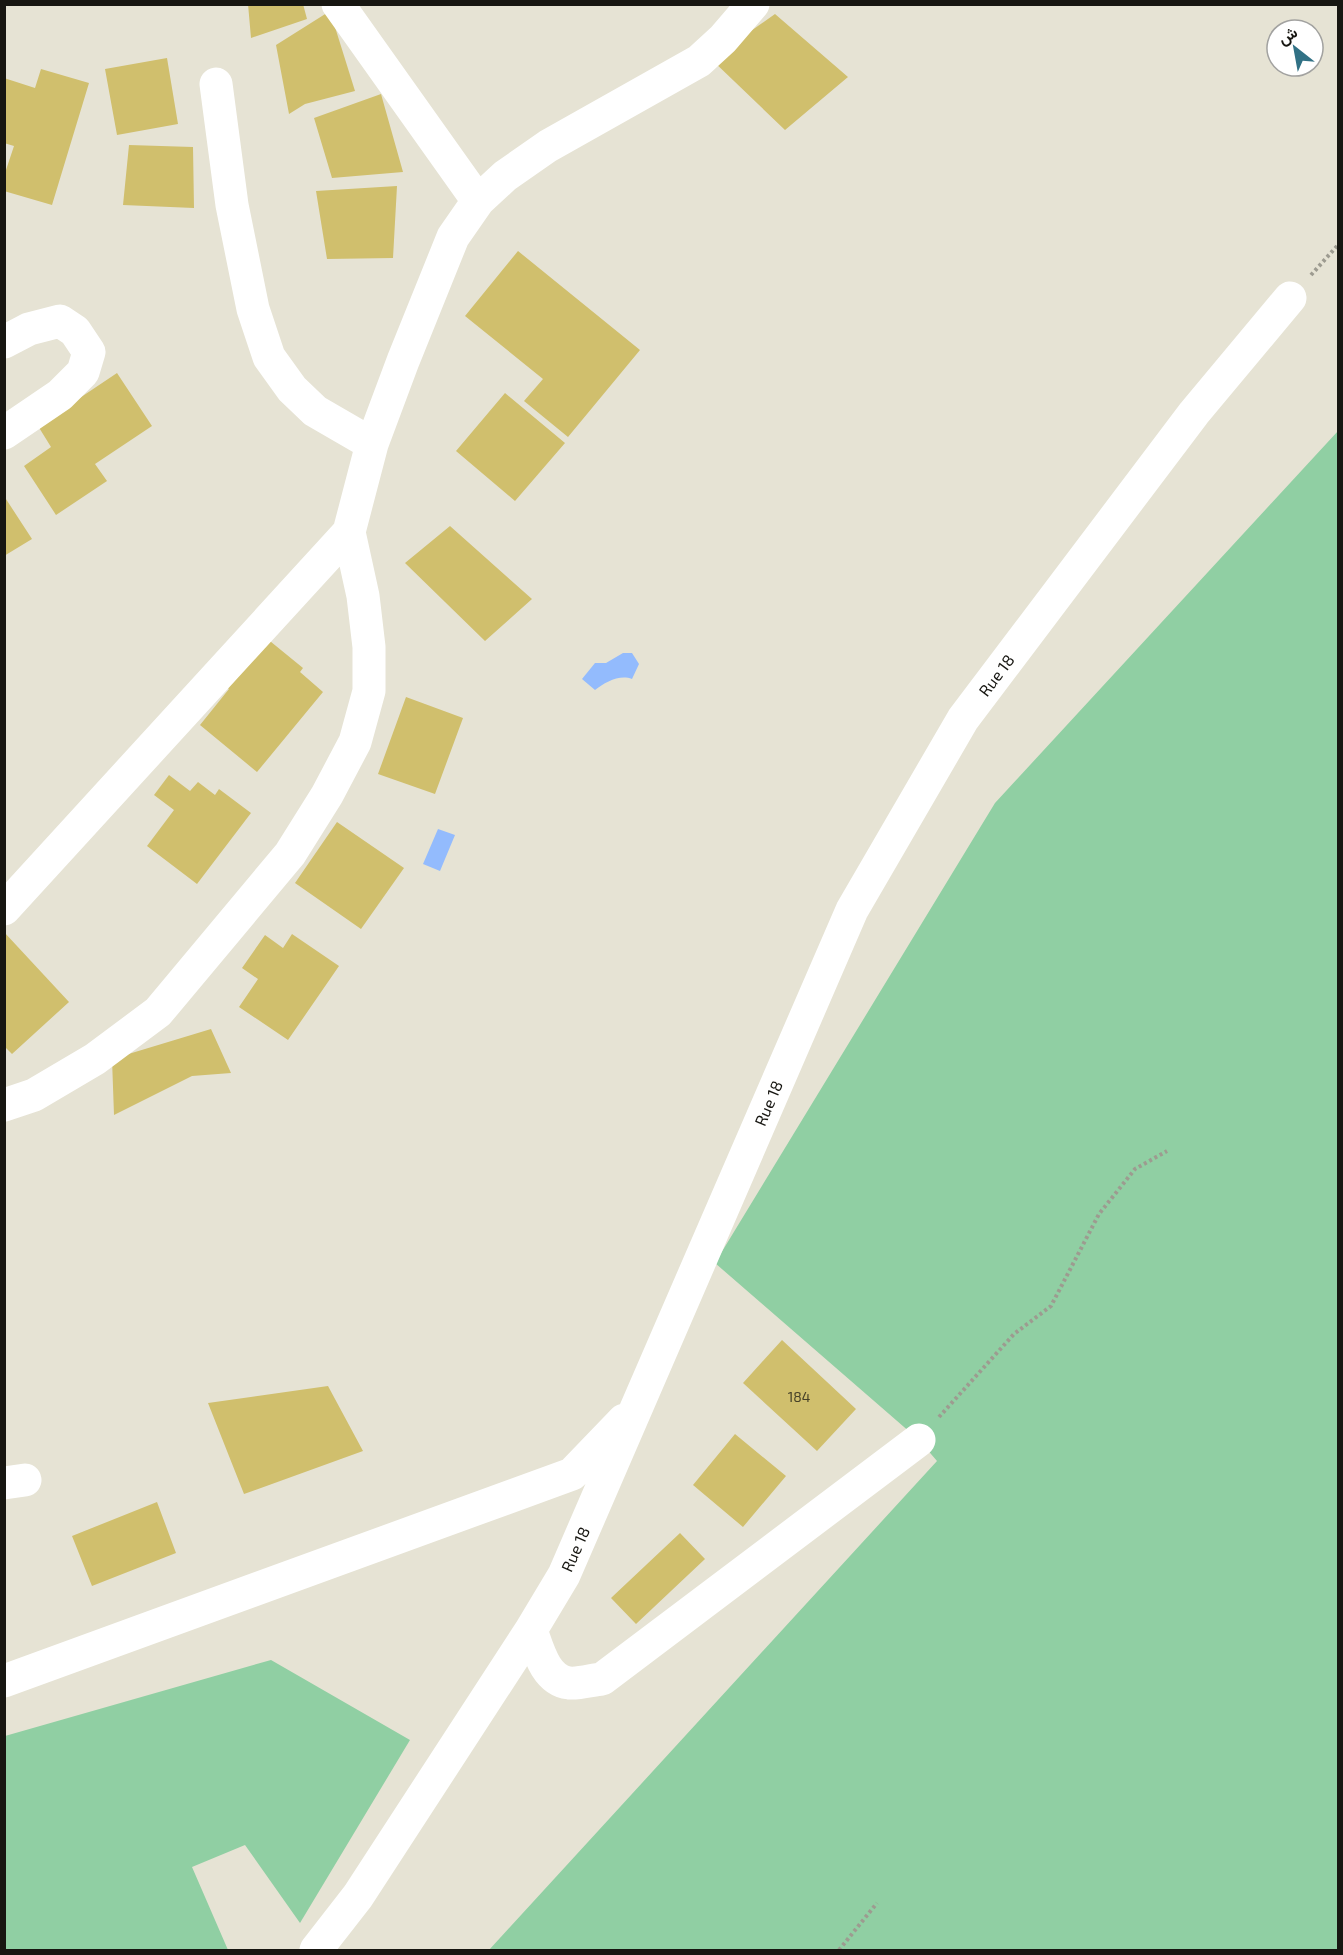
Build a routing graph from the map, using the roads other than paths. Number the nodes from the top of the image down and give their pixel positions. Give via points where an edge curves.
1 (338, 4) edge
2 (753, 4) edge
3 (216, 84) dead end
4 (477, 201) junction
5 (1290, 298) road end
6 (4, 342) edge
7 (4, 433) edge
8 (372, 444) junction
9 (349, 532) junction
10 (4, 909) edge
11 (4, 1105) edge
12 (638, 1404) junction
13 (919, 1440) road end
14 (531, 1630) junction
15 (4, 1682) edge
16 (316, 1950) edge

1 - 4 street
2 - 4 street via 699,61 548,146
3 - 8 street via 232,205 253,309 269,357 292,389 315,411
4 - 8 street via 453,237
5 - 12 street, Rue 18 via 1194,413 957,729 852,910
6 - 7 street via 29,329 60,321 75,331 89,352 83,372 60,395
8 - 9 street
9 - 10 street
9 - 11 street via 363,596 369,691 355,742 327,795 290,854 158,1012 95,1059 34,1095
12 - 14 street, Rue 18 via 564,1575
12 - 15 street via 572,1474
13 - 14 street via 602,1679 570,1684 557,1680 541,1657
14 - 16 street, Rue 18 via 358,1896

